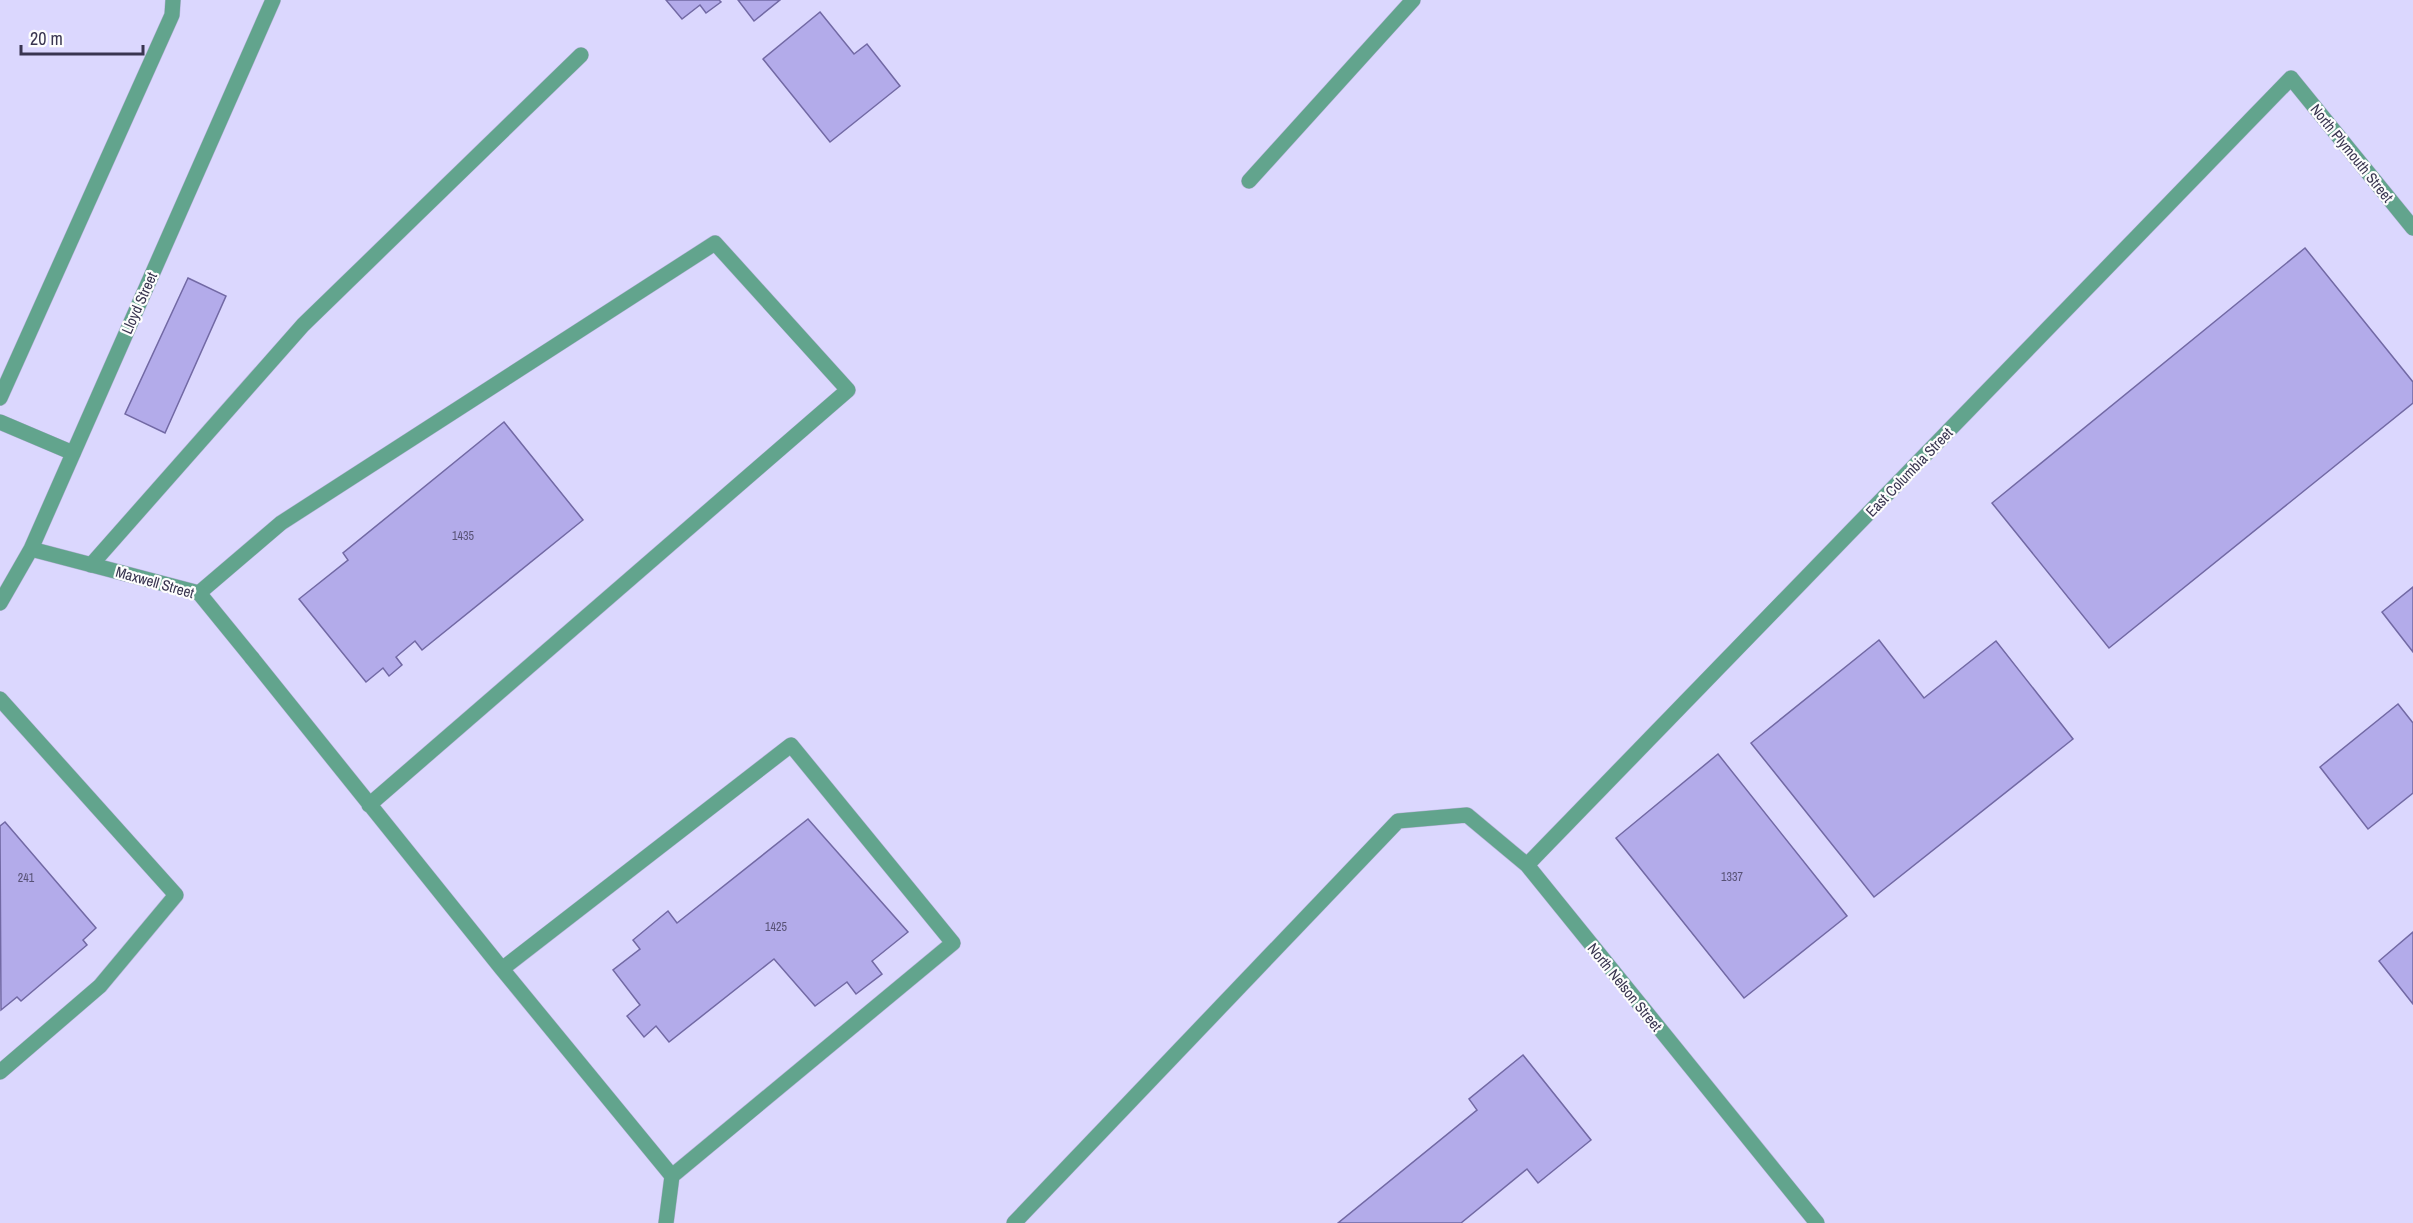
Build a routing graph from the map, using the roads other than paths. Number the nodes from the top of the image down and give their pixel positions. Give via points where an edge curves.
1 (173, 0) edge
2 (273, 0) edge
3 (1413, 0) edge
4 (581, 55) dead end
5 (2291, 78) joint
6 (1249, 181) dead end
7 (2413, 228) edge
8 (0, 398) edge
9 (0, 422) edge
10 (73, 453) junction
11 (31, 549) junction
12 (91, 565) junction
13 (199, 593) junction
14 (0, 603) edge
15 (0, 699) edge
16 (369, 805) junction
17 (1527, 865) junction
18 (502, 969) junction
19 (0, 1072) edge
20 (672, 1176) junction
21 (666, 1223) edge
22 (1014, 1223) edge
23 (1817, 1223) edge

1 - 8 street via 172,15
2 - 10 street, Lloyd Street
3 - 6 street
4 - 12 street via 303,325
5 - 7 street, North Plymouth Street
5 - 17 street, East Columbia Street
9 - 10 street
10 - 11 street, Lloyd Street
11 - 12 street, Maxwell Street
11 - 14 street, Lloyd Street
12 - 13 street, Maxwell Street
13 - 16 street, Maxwell Street
13 - 16 street via 281,523 715,243 848,390
15 - 19 street via 176,895 100,986
16 - 18 street, Maxwell Street
17 - 22 street, North Nelson Street via 1467,815 1398,821
17 - 23 street, North Nelson Street
18 - 20 street, Maxwell Street
18 - 20 street via 791,745 953,943
20 - 21 street

